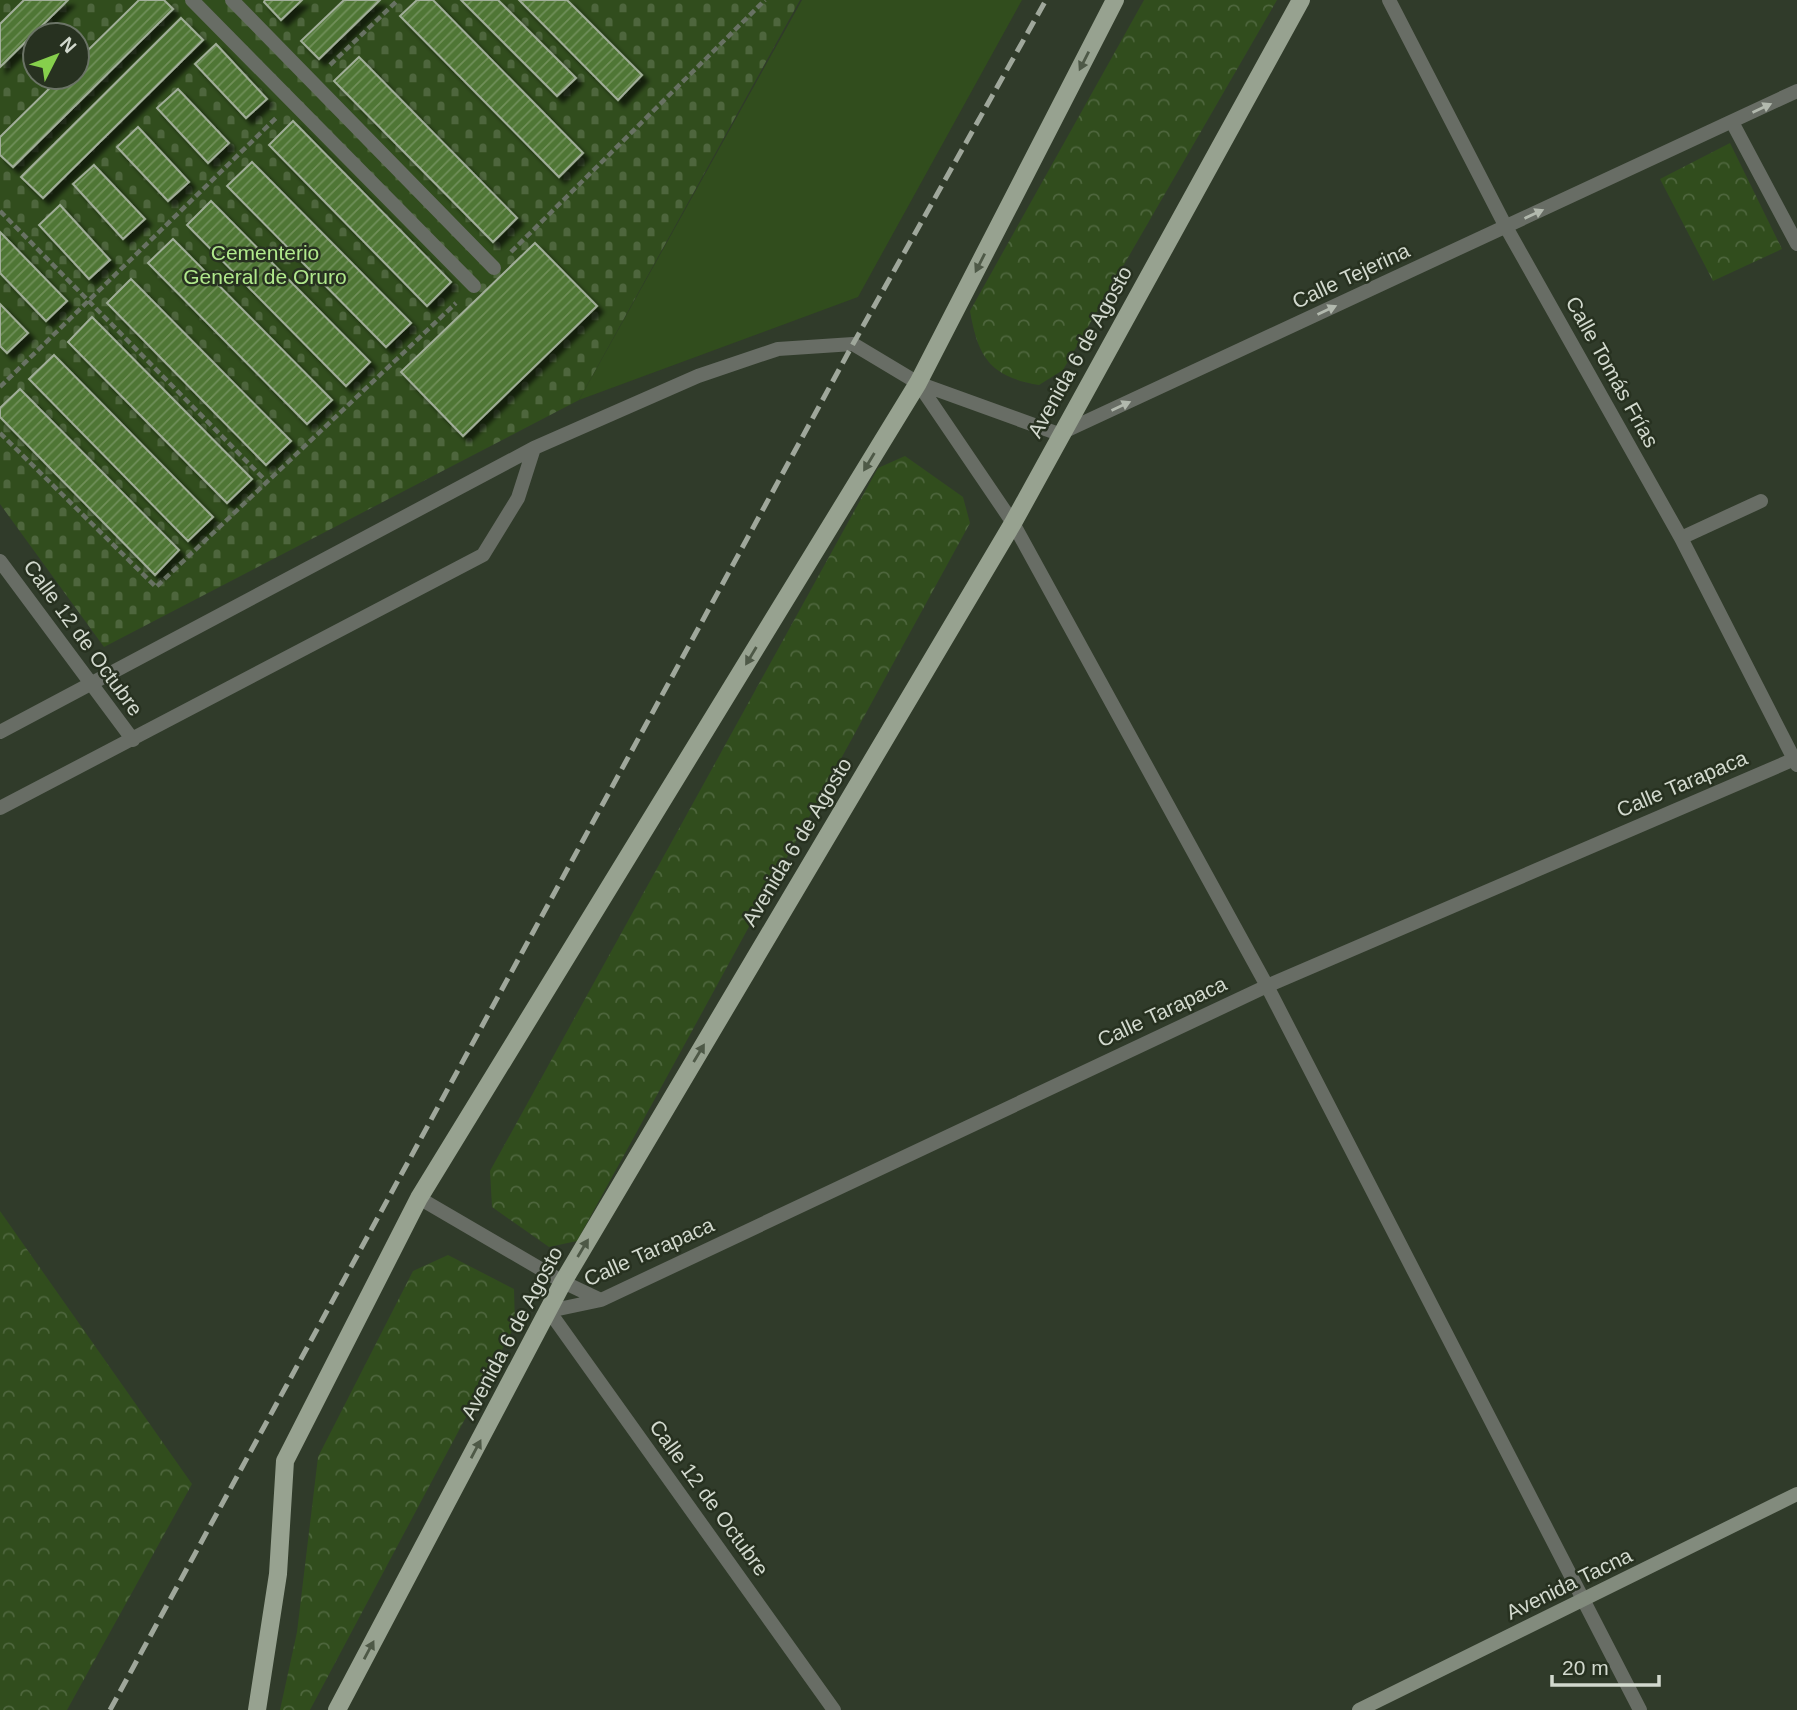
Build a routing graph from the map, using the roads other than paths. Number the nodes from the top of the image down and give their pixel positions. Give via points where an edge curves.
1 (192, 0) edge
2 (232, 0) edge
3 (1115, 0) edge
4 (1301, 0) edge
5 (1389, 0) edge
6 (1797, 91) edge
7 (1732, 122) junction
8 (1506, 227) junction
9 (1797, 244) edge
10 (494, 268) dead end
11 (474, 286) dead end
12 (918, 383) junction
13 (1059, 435) junction
14 (534, 448) junction
15 (1761, 501) dead end
16 (1013, 523) junction
17 (1681, 538) junction
18 (0, 561) edge
19 (91, 684) junction
20 (0, 732) edge
21 (133, 740) junction
22 (1796, 760) edge
23 (0, 808) edge
24 (1266, 986) junction
25 (419, 1198) junction
26 (563, 1282) junction
27 (601, 1300) junction
28 (549, 1311) junction
29 (1797, 1494) edge
30 (1582, 1602) junction
31 (257, 1710) edge
32 (337, 1710) edge
33 (834, 1710) edge
34 (1359, 1710) edge
35 (1640, 1710) edge

1 - 11 street
2 - 10 street
3 -> 12 main road
4 - 13 main road, Avenida 6 de Agosto
5 - 8 street, Calle Tomás Frías
7 -> 6 street, Calle Tejerina
8 -> 7 street, Calle Tejerina
7 - 9 street
13 -> 8 street, Calle Tejerina
8 - 17 street, Calle Tomás Frías
12 - 13 street
12 - 14 street via 853,344 778,349 698,376
12 - 16 street
12 -> 25 main road
13 - 16 main road, Avenida 6 de Agosto
14 - 19 street
14 - 21 street via 519,498 483,555
15 - 17 street
16 - 24 street
26 -> 16 main road, Avenida 6 de Agosto
17 - 22 street, Calle Tomás Frías
18 - 19 street, Calle 12 de Octubre
19 - 20 street
19 - 21 street, Calle 12 de Octubre
21 - 23 street
22 - 24 street, Calle Tarapaca
24 - 27 street, Calle Tarapaca
24 - 30 street
25 - 26 street
25 - 31 main road via 285,1461 278,1574
26 - 27 street
26 - 28 main road, Avenida 6 de Agosto
27 - 28 street, Calle Tarapaca
32 -> 28 main road, Avenida 6 de Agosto
28 - 33 street, Calle 12 de Octubre
29 - 30 main road, Avenida Tacna
30 - 34 main road, Avenida Tacna
30 - 35 street

